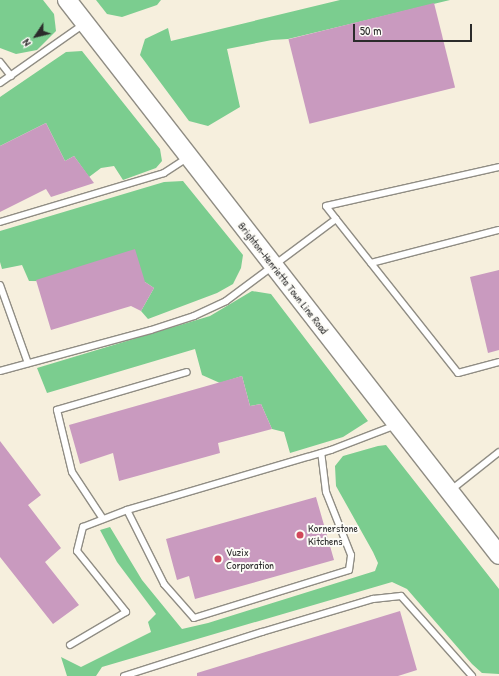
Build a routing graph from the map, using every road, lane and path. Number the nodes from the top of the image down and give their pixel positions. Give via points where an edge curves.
1 (67, 0) edge
2 (85, 23) junction
3 (0, 62) edge
4 (11, 76) junction
5 (0, 83) edge
6 (189, 157) junction
7 (499, 167) edge
8 (336, 219) junction
9 (0, 222) edge
10 (499, 230) edge
11 (371, 263) junction
12 (273, 267) junction
13 (0, 285) edge
14 (499, 362) edge
15 (28, 363) junction
16 (0, 372) edge
17 (187, 372) dead end
18 (397, 424) junction
19 (499, 452) edge
20 (321, 453) junction
21 (449, 491) junction
22 (127, 510) junction
23 (103, 519) junction
24 (499, 556) edge
25 (70, 645) dead end
26 (124, 676) edge
27 (472, 676) edge

1 - 2 street, Brighton-Henrietta Town Line Road
2 - 4 lane
2 - 6 street, Brighton-Henrietta Town Line Road
3 - 4 lane
4 - 5 lane
6 - 9 lane via 164,173
6 - 12 street, Brighton-Henrietta Town Line Road
7 - 8 lane via 326,206
8 - 11 lane
8 - 12 lane
10 - 11 lane
11 - 14 lane via 458,373
12 - 15 lane via 226,301 194,316
12 - 18 street, Brighton-Henrietta Town Line Road
13 - 15 lane
15 - 16 lane
17 - 23 lane via 57,410 72,472
18 - 20 lane
18 - 21 street, Brighton-Henrietta Town Line Road
19 - 21 lane
20 - 22 lane
20 - 22 lane via 326,492 352,555 349,570 194,618 164,584
21 - 24 street, Brighton-Henrietta Town Line Road
22 - 23 lane
23 - 25 lane via 83,527 77,551 126,612
26 - 27 lane via 373,599 401,596

